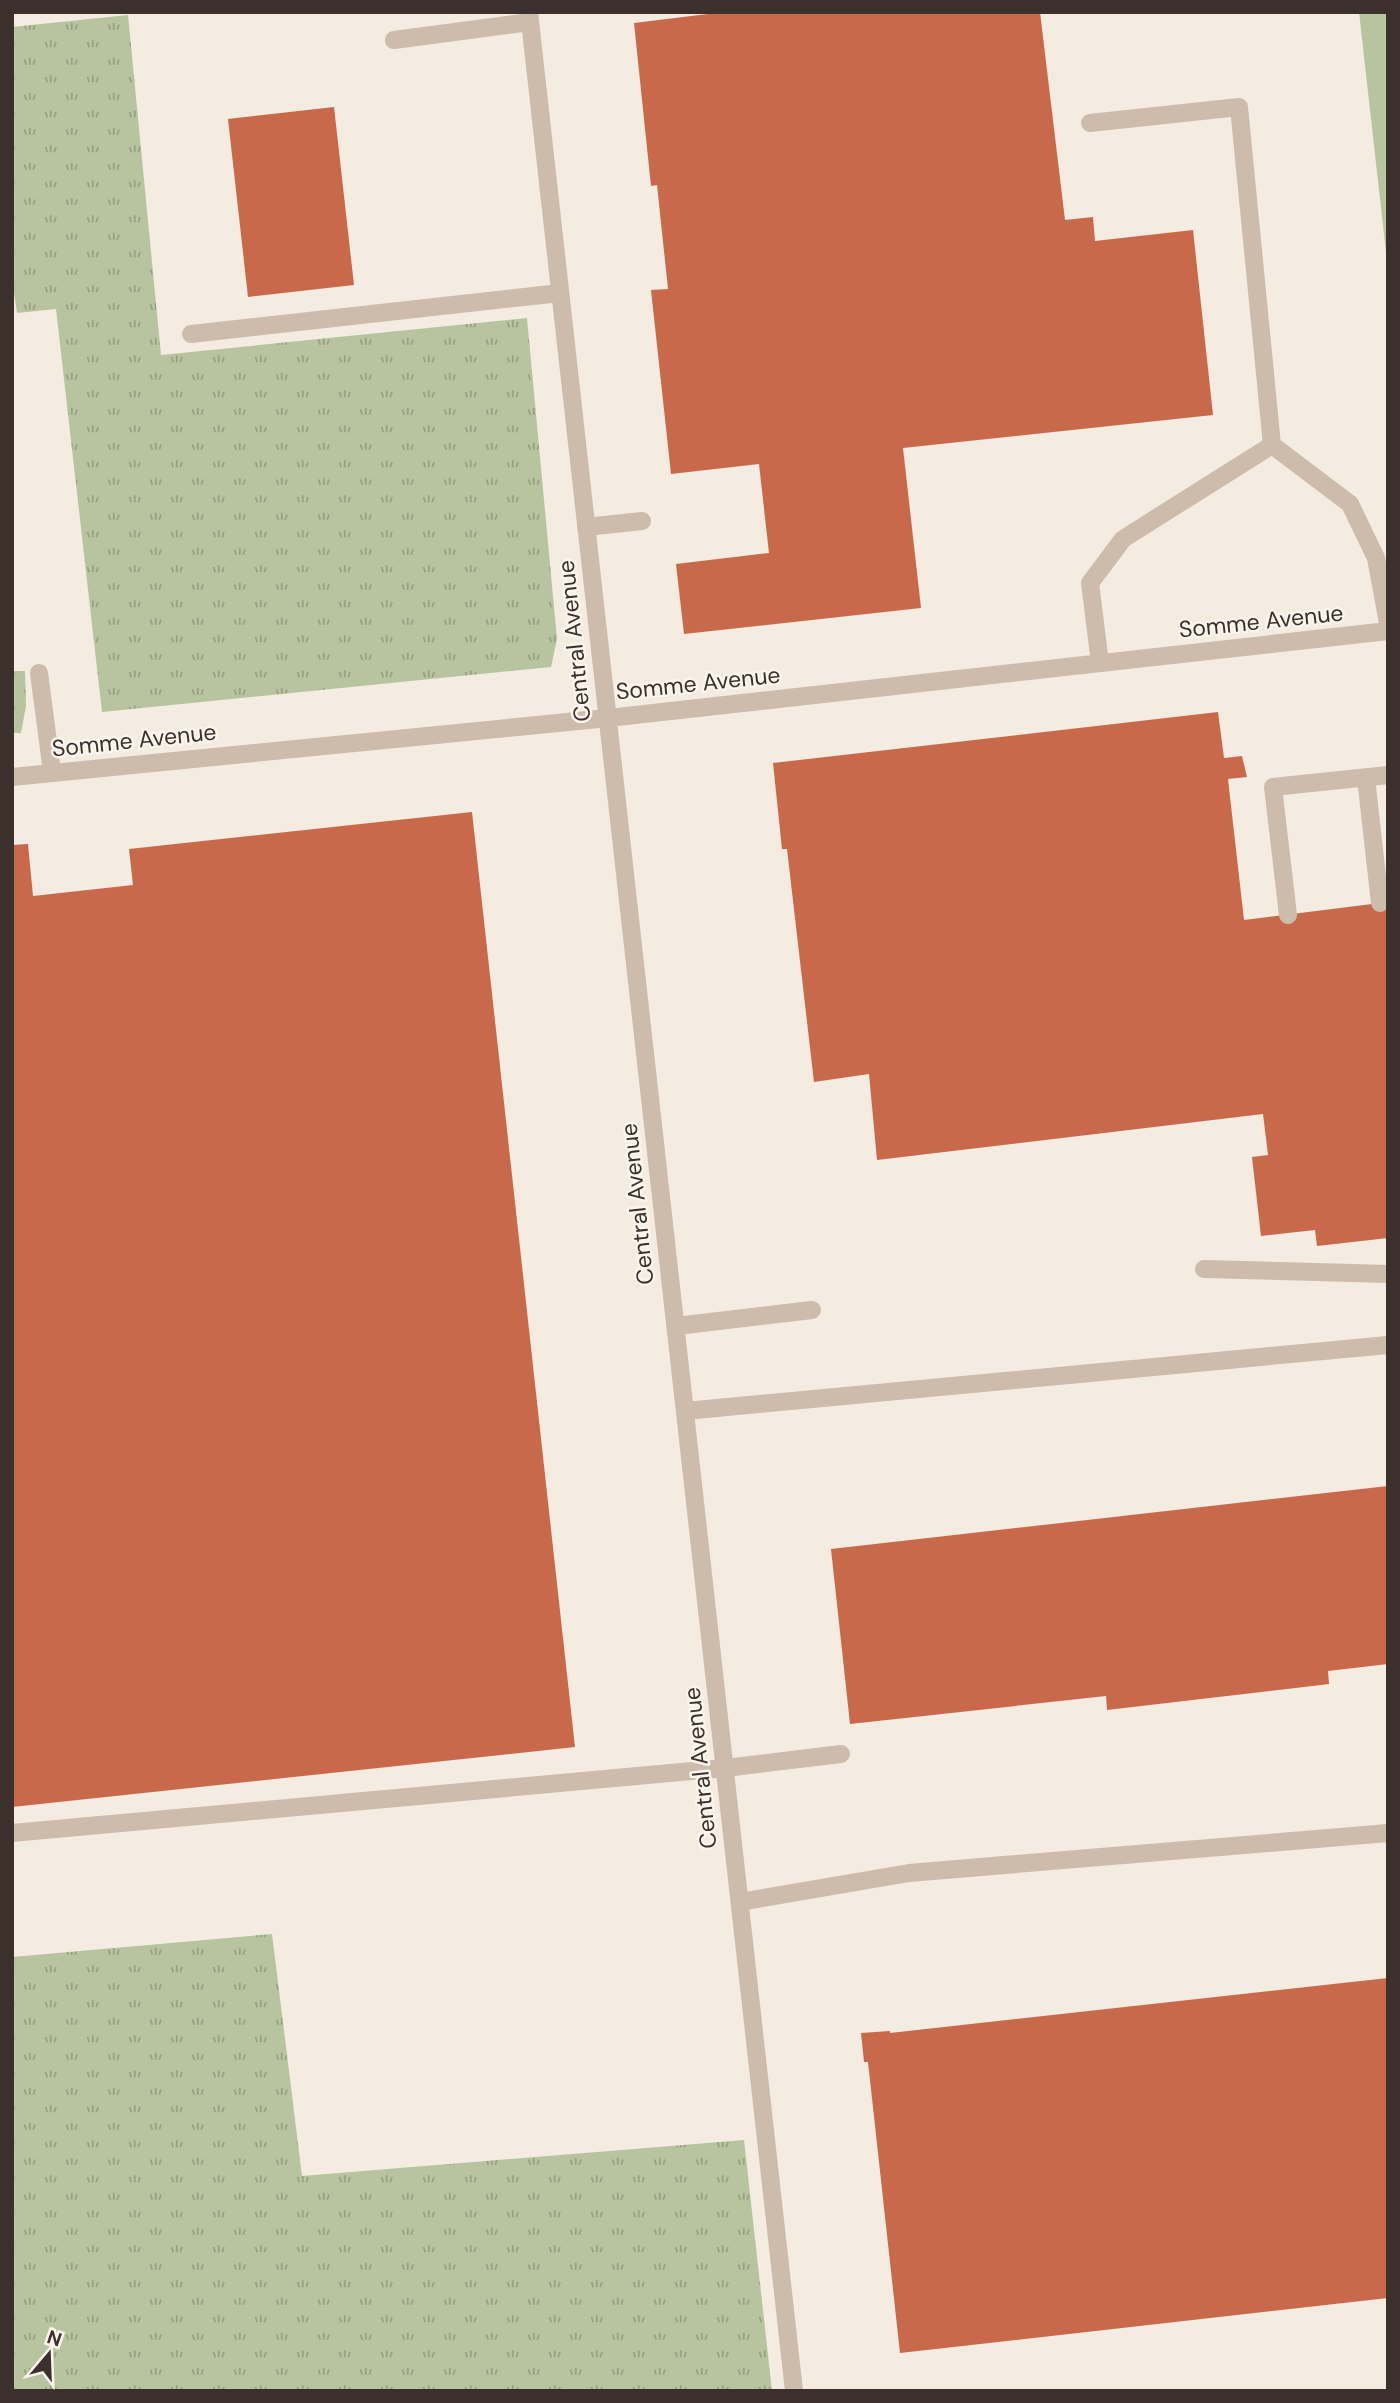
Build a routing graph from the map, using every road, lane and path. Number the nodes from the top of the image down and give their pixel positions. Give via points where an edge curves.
1 (529, 17) edge
2 (394, 40) dead end
3 (1090, 123) dead end
4 (560, 293) junction
5 (191, 334) dead end
6 (1272, 444) junction
7 (642, 521) dead end
8 (586, 527) junction
9 (1388, 623) edge
10 (1388, 631) edge
11 (1100, 663) junction
12 (39, 673) dead end
13 (608, 718) junction
14 (52, 772) junction
15 (1388, 775) edge
16 (12, 777) edge
17 (1366, 778) junction
18 (1380, 903) dead end
19 (1288, 915) dead end
20 (1204, 1269) dead end
21 (1388, 1274) edge
22 (812, 1310) dead end
23 (676, 1326) junction
24 (1388, 1345) edge
25 (685, 1410) junction
26 (841, 1754) dead end
27 (725, 1768) junction
28 (12, 1833) edge
29 (1388, 1833) edge
30 (740, 1902) junction
31 (794, 2391) edge

1 - 2 street
1 - 4 street, Central Avenue
3 - 6 street via 1239,107
4 - 5 street
4 - 8 street, Central Avenue
6 - 9 street via 1350,504 1376,558
6 - 11 street via 1123,538 1090,583
7 - 8 street
8 - 13 street, Central Avenue
10 - 11 street, Somme Avenue
11 - 13 street, Somme Avenue
12 - 14 street
13 - 14 street, Somme Avenue
13 - 23 street, Central Avenue
14 - 16 street, Somme Avenue
15 - 17 street
17 - 18 street
17 - 19 street via 1273,787
20 - 21 street
22 - 23 street
23 - 25 street, Central Avenue
24 - 25 street
25 - 27 street, Central Avenue
26 - 27 street
27 - 28 street
27 - 30 street, Central Avenue
29 - 30 street via 909,1873
30 - 31 street, Central Avenue

